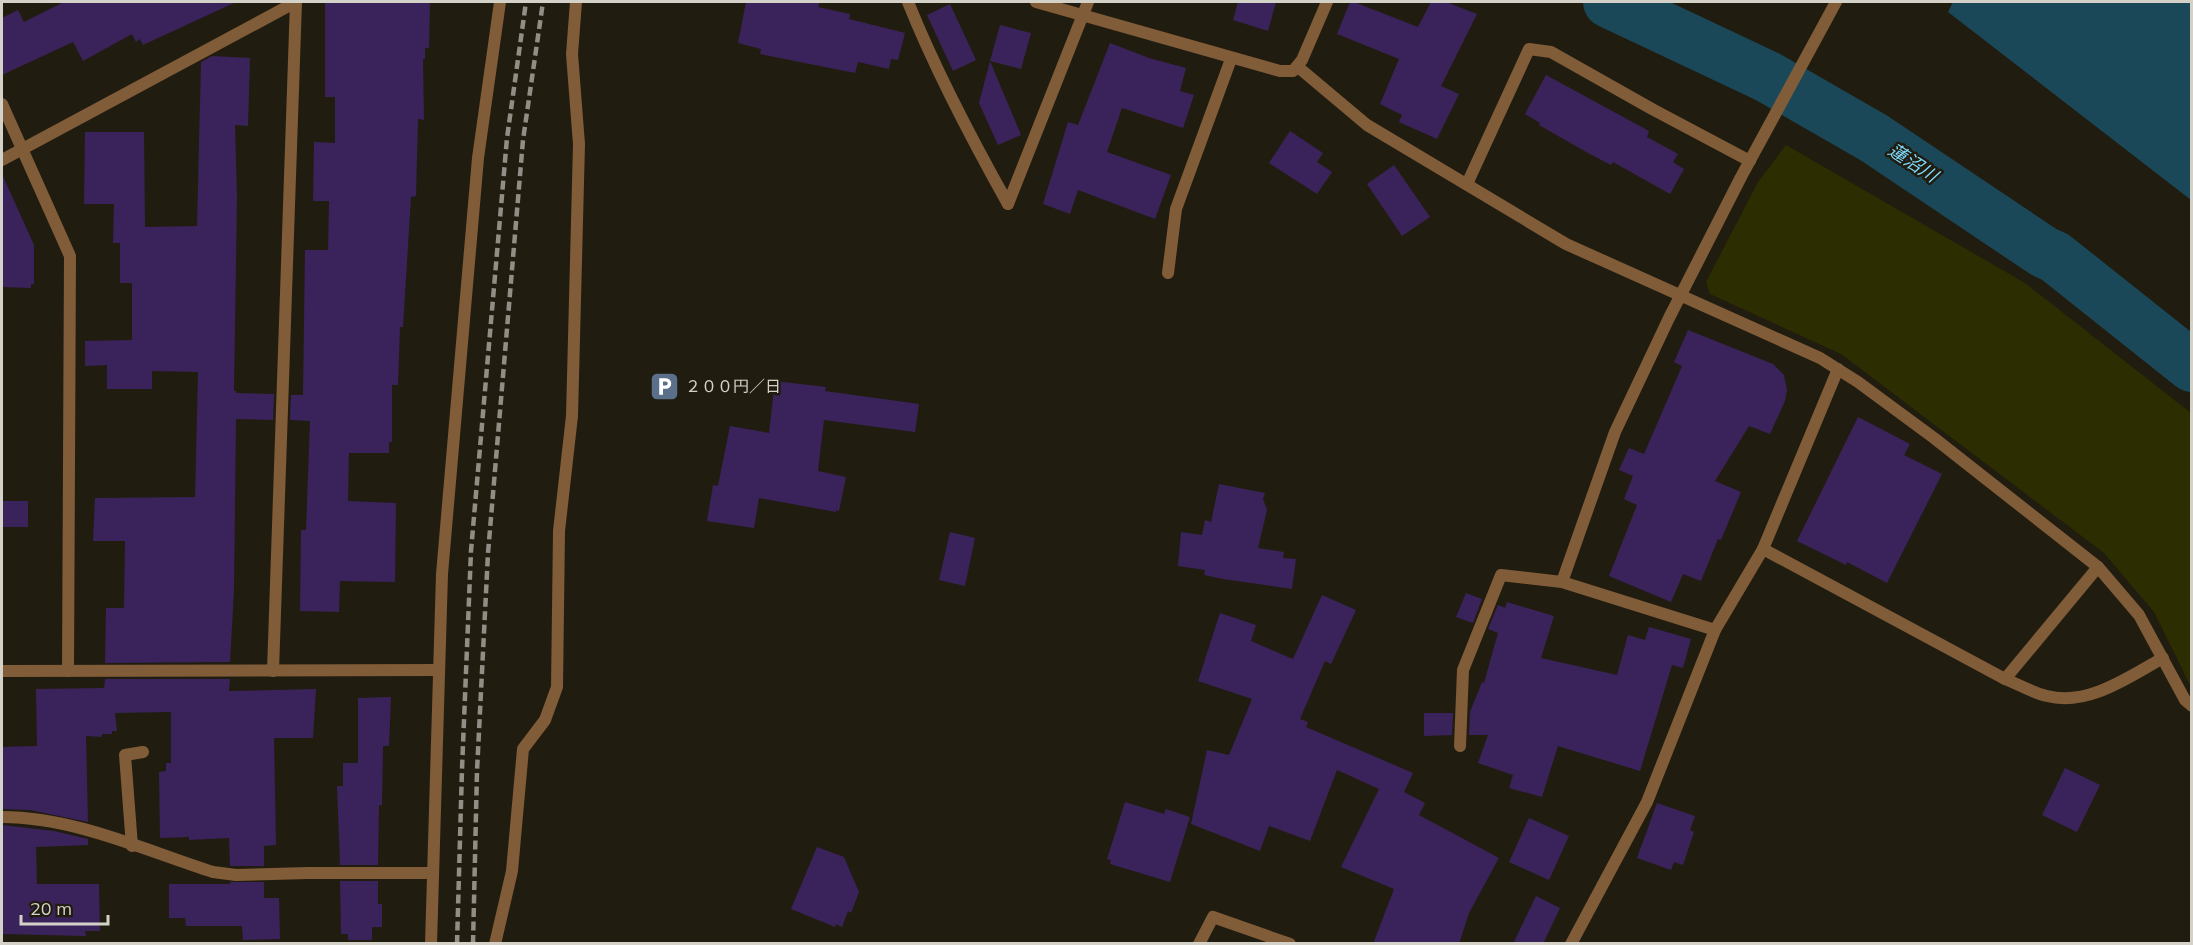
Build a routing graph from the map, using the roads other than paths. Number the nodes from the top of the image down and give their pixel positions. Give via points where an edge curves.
1 (296, 2) edge
2 (500, 2) edge
3 (576, 2) edge
4 (908, 2) edge
5 (1036, 2) edge
6 (1327, 2) edge
7 (1836, 2) edge
8 (1086, 8) edge
9 (1231, 59) junction
10 (1298, 68) junction
11 (2, 104) edge
12 (22, 149) junction
13 (2, 160) edge
14 (1750, 161) junction
15 (1467, 184) junction
16 (1168, 273) dead end
17 (1680, 296) junction
18 (1838, 369) junction
19 (1764, 549) junction
20 (2098, 567) junction
21 (1562, 582) junction
22 (1715, 630) junction
23 (2163, 658) junction
24 (438, 670) junction
25 (2, 671) edge
26 (68, 671) junction
27 (273, 671) junction
28 (2005, 679) junction
29 (2192, 706) edge
30 (1460, 746) dead end
31 (143, 752) dead end
32 (2, 817) edge
33 (132, 846) junction
34 (433, 873) junction
35 (432, 944) edge
36 (495, 944) edge
37 (1199, 944) edge
38 (1290, 944) edge
39 (1571, 944) edge

1 - 12 street
1 - 27 street
2 - 24 street via 478,158 442,574
3 - 36 street via 572,54 579,144 572,416 559,531 557,687 545,720 523,749 512,871
4 - 8 street via 967,132 1008,204
5 - 8 street
6 - 10 street
7 - 14 street
8 - 9 street
9 - 10 street via 1280,71
9 - 16 street via 1176,209
10 - 15 street via 1366,125
11 - 12 street
12 - 13 street
12 - 26 street via 70,256
14 - 15 street via 1551,52 1529,49
14 - 17 street
15 - 17 street via 1566,244
17 - 18 street
17 - 21 street via 1615,432
18 - 19 street
18 - 20 street via 1934,438
19 - 22 street
19 - 28 street
20 - 23 street via 2139,615
20 - 28 street
21 - 22 street
21 - 30 street via 1500,575 1463,670
22 - 39 street via 1647,802
23 - 28 street via 2089,695 2049,697
23 - 29 street
24 - 27 street
24 - 34 street
25 - 26 street
26 - 27 street
31 - 33 street via 125,755
32 - 33 street via 60,822
33 - 34 street via 213,872 236,875
34 - 35 street
37 - 38 street via 1213,917

